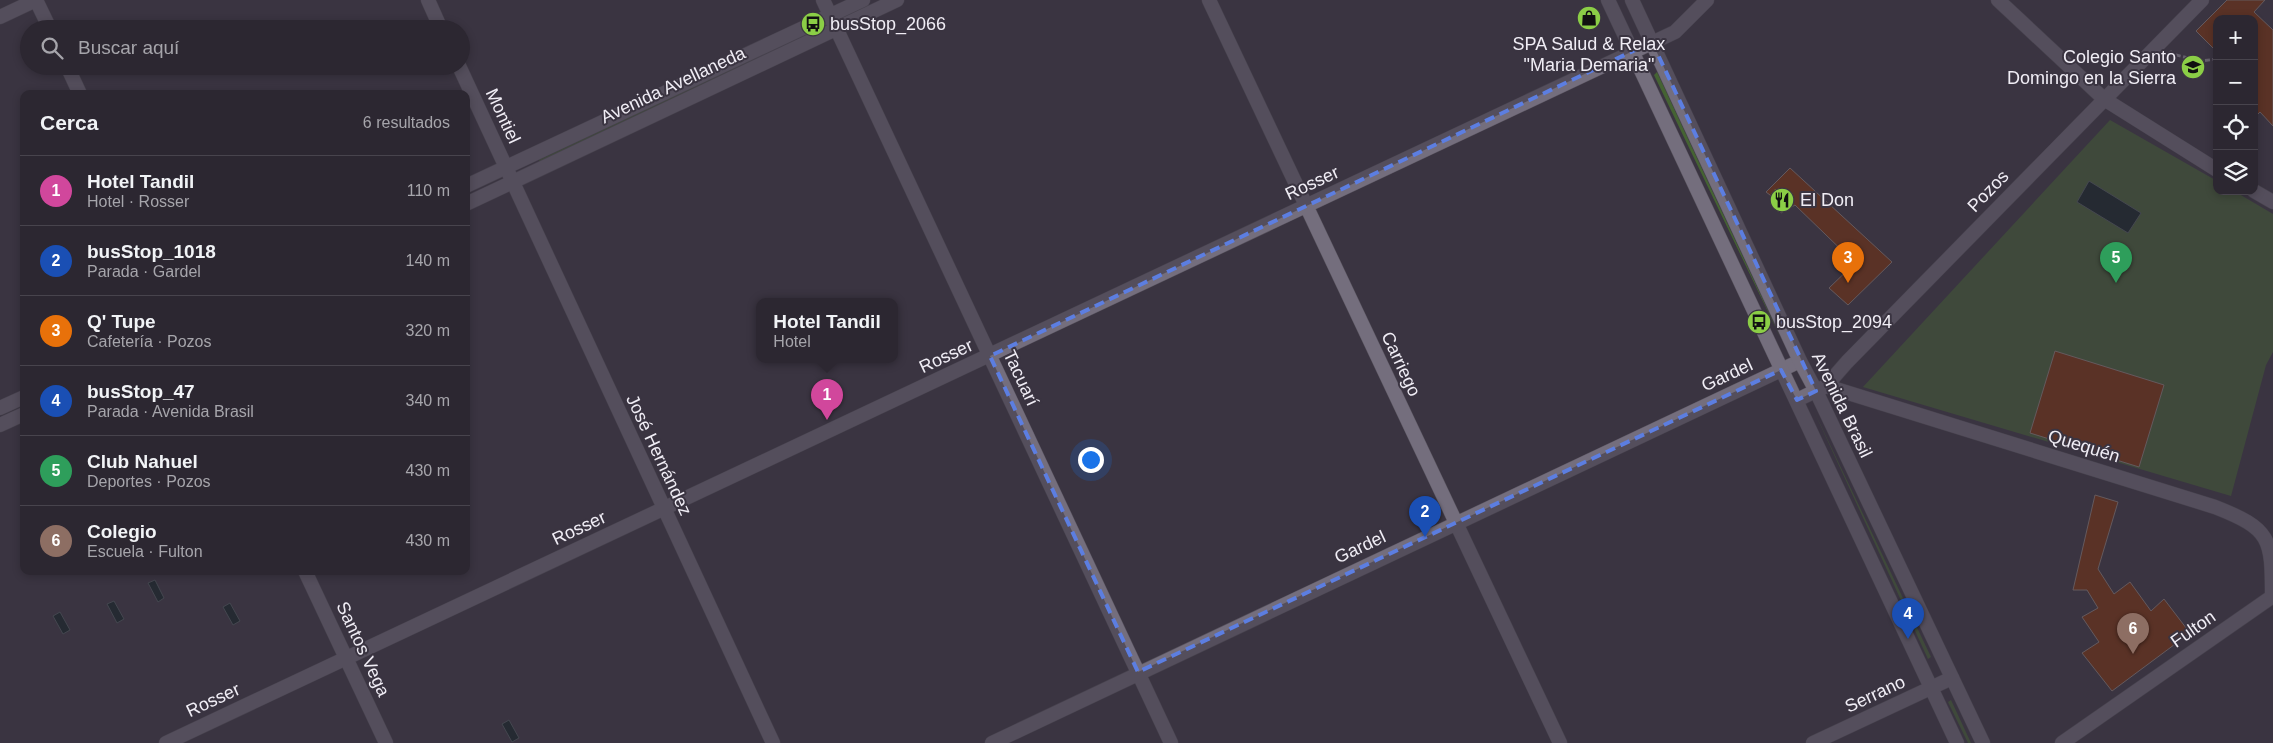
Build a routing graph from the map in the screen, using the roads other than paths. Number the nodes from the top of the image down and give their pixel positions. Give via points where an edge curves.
1 (36, 0) edge
2 (428, 0) edge
3 (823, 0) edge
4 (862, 0) edge
5 (897, 0) edge
6 (1209, 0) edge
7 (1608, 0) edge
8 (1632, 0) edge
9 (1706, 0) edge
10 (1998, 0) edge
11 (2202, 0) edge
12 (830, 15) junction
13 (0, 17) edge
14 (46, 20) edge
15 (437, 20) edge
16 (836, 28) junction
17 (1652, 42) junction
18 (1632, 51) junction
19 (71, 75) edge
20 (463, 75) edge
21 (78, 90) edge
22 (2104, 99) junction
23 (2213, 167) edge
24 (507, 168) junction
25 (514, 182) junction
26 (470, 184) edge
27 (2258, 193) edge
28 (470, 202) edge
29 (2273, 202) edge
30 (1306, 207) junction
31 (990, 356) junction
32 (1800, 361) junction
33 (1781, 370) junction
34 (1821, 389) junction
35 (20, 398) edge
36 (1797, 400) junction
37 (0, 408) edge
38 (20, 416) edge
39 (0, 425) edge
40 (663, 509) junction
41 (1456, 522) junction
42 (2267, 531) edge
43 (307, 575) edge
44 (2272, 597) edge
45 (346, 658) junction
46 (1138, 672) junction
47 (1952, 678) junction
48 (1931, 688) junction
49 (166, 743) edge
50 (386, 743) edge
51 (773, 743) edge
52 (992, 743) edge
53 (1171, 743) edge
54 (1560, 743) edge
55 (1813, 743) edge
56 (1957, 743) edge
57 (1983, 743) edge
58 (2062, 743) edge

1 - 13 street
1 - 14 street
2 - 15 street
3 - 12 street, Tacuarí
4 - 12 street, Avenida Avellaneda
5 - 16 street, Avenida Avellaneda
6 - 30 street, Carriego
7 - 18 street
8 - 17 street, Avenida Brasil
9 - 17 street, Rosser via 1675,32
10 - 22 street
11 - 22 street, Pozos
12 - 16 street, Tacuarí
12 - 24 street, Avenida Avellaneda
16 - 25 street, Avenida Avellaneda
16 - 31 street, Tacuarí
17 - 18 street, Rosser
17 - 32 street, Avenida Brasil
18 - 30 street, Rosser
18 - 33 street
19 - 21 street
20 - 24 street, Montiel
22 - 23 street
22 - 34 street, Pozos
24 - 25 street, Montiel
24 - 26 street, Avenida Avellaneda
25 - 28 street, Avenida Avellaneda
25 - 40 street, José Hernández
27 - 29 street
30 - 31 street, Rosser
30 - 41 street, Carriego
31 - 40 street, Rosser
31 - 46 street, Tacuarí
32 - 33 street, Gardel
32 - 34 street, Avenida Brasil
33 - 36 street
33 - 41 street, Gardel
34 - 36 street, Pozos
34 - 42 street, Quequén via 2215,507
34 - 47 street, Avenida Brasil
35 - 37 street
36 - 48 street
38 - 39 street
40 - 45 street, Rosser
40 - 51 street, José Hernández
41 - 46 street, Gardel
41 - 54 street, Carriego
42 - 44 street, Quequén
43 - 45 street, Santos Vega
44 - 58 street, Fulton
45 - 49 street, Rosser
45 - 50 street, Santos Vega
46 - 52 street, Gardel
46 - 53 street, Tacuarí
47 - 48 street, Serrano
47 - 57 street, Avenida Brasil
48 - 55 street, Serrano
48 - 56 street

